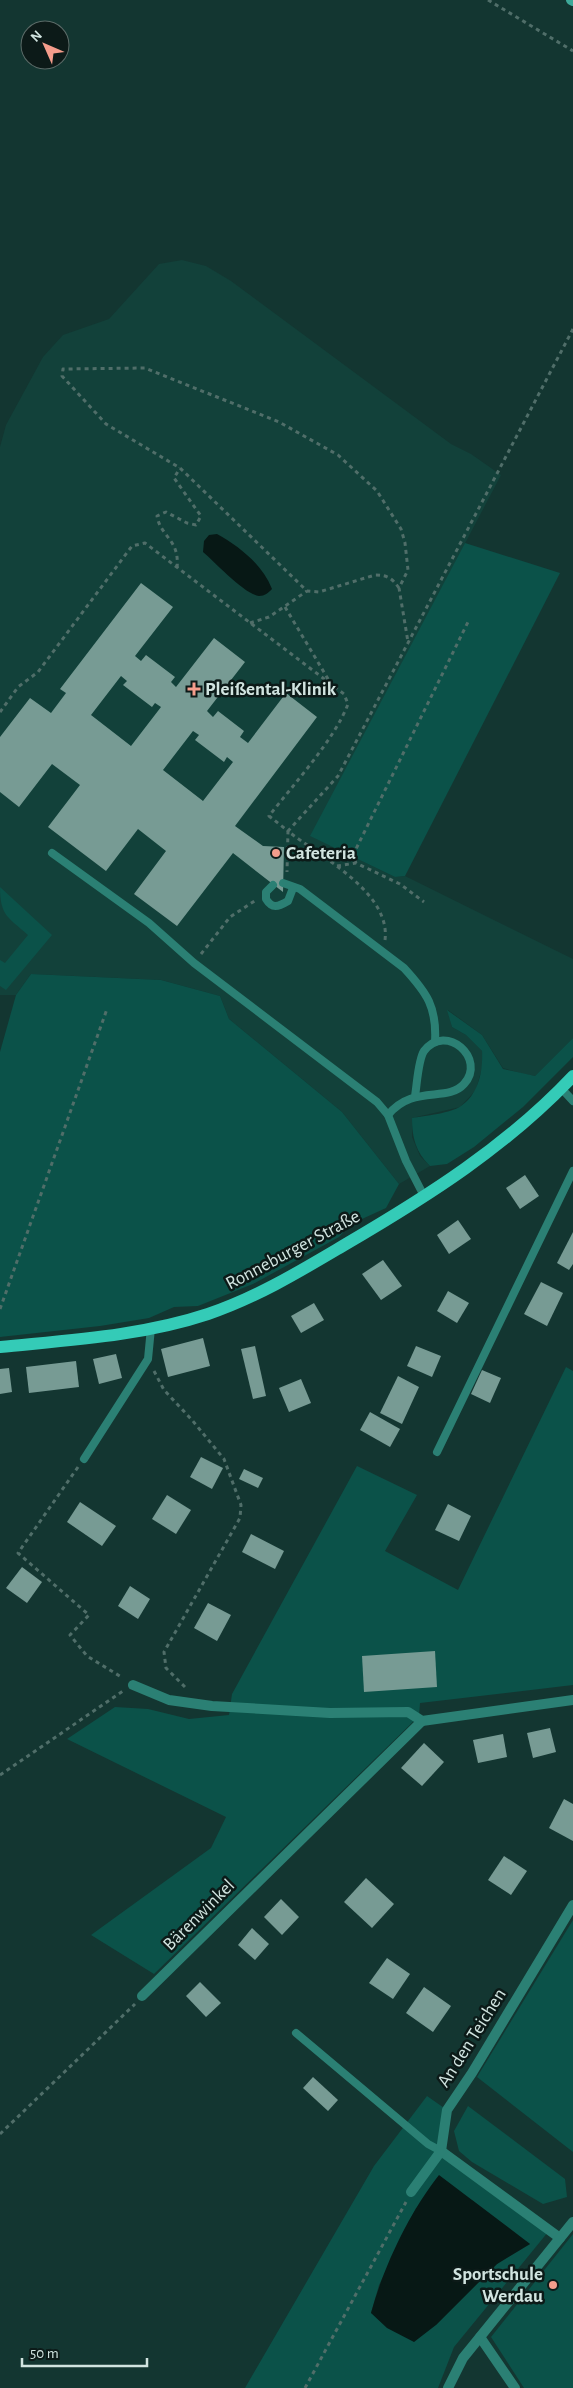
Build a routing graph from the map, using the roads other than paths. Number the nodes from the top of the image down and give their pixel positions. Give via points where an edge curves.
1 (52, 853) dead end
2 (285, 879) road end
3 (273, 885) dead end
4 (293, 888) junction
5 (435, 1042) junction
6 (573, 1076) edge
7 (562, 1088) junction
8 (415, 1096) junction
9 (573, 1101) edge
10 (388, 1114) junction
11 (573, 1171) edge
12 (424, 1196) junction
13 (150, 1328) junction
14 (0, 1347) edge
15 (436, 1452) dead end
16 (84, 1459) road end
17 (133, 1684) road end
18 (573, 1700) edge
19 (422, 1721) junction
20 (573, 1905) edge
21 (142, 1996) road end
22 (296, 2033) dead end
23 (441, 2151) junction
24 (411, 2192) road end
25 (573, 2222) edge
26 (560, 2238) junction
27 (480, 2336) junction
28 (448, 2388) edge
29 (515, 2388) edge

1 - 10 lane via 148,923 377,1102
2 - 4 lane
3 - 4 lane via 265,896 271,906 277,907 288,901
4 - 5 lane via 300,889 383,950 417,982 430,1001 436,1022
5 - 8 lane via 424,1052
5 - 8 lane via 456,1042 466,1050 471,1073 457,1090
6 - 7 main road, Ronneburger Straße
7 - 9 lane
7 - 12 main road, Ronneburger Straße via 509,1138
8 - 10 lane via 395,1106
10 - 12 lane
11 - 15 lane
12 - 13 main road, Ronneburger Straße via 276,1285 208,1314
13 - 14 main road, Ronneburger Straße
13 - 16 lane via 148,1359
17 - 19 street via 169,1700 212,1706 330,1713 408,1712
18 - 19 street
19 - 21 street, Bärenwinkel
20 - 23 street, An den Teichen via 447,2110
22 - 23 lane via 428,2144
23 - 24 street, An den Teichen
23 - 26 street
25 - 26 street
26 - 27 street
27 - 28 street via 463,2358
27 - 29 street

